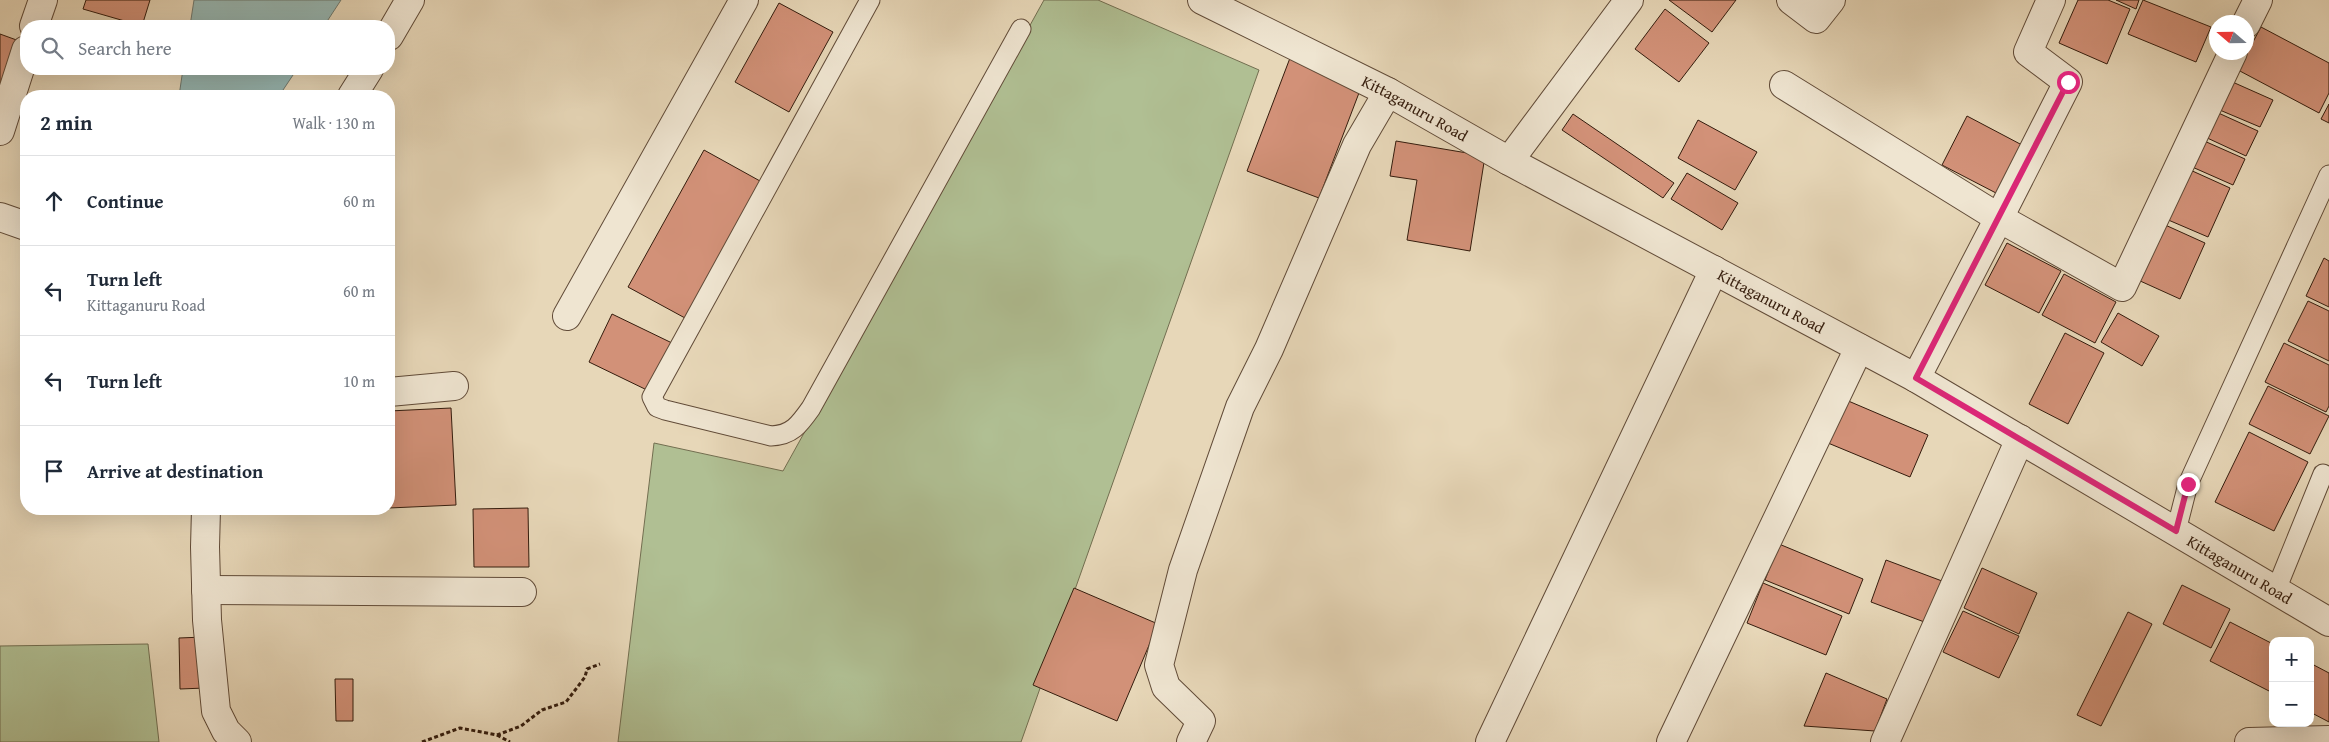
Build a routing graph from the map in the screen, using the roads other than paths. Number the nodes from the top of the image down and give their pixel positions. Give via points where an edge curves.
1 (43, 0) edge
2 (410, 0) edge
3 (744, 0) edge
4 (870, 0) edge
5 (1202, 0) edge
6 (1629, 0) edge
7 (1791, 0) edge
8 (1831, 0) edge
9 (2051, 0) edge
10 (2258, 0) edge
11 (2250, 15) edge
12 (36, 20) edge
13 (395, 26) edge
14 (1020, 29) dead end
15 (2229, 60) edge
16 (20, 69) edge
17 (365, 75) edge
18 (1784, 85) dead end
19 (356, 90) edge
20 (1388, 92) junction
21 (0, 131) edge
22 (1509, 161) junction
23 (2329, 175) edge
24 (0, 217) edge
25 (1999, 218) junction
26 (20, 224) edge
27 (1714, 270) junction
28 (567, 316) dead end
29 (1859, 348) junction
30 (1916, 378) junction
31 (454, 386) dead end
32 (395, 391) edge
33 (2020, 439) junction
34 (2323, 474) dead end
35 (206, 515) edge
36 (2176, 531) junction
37 (206, 590) junction
38 (2276, 590) junction
39 (522, 592) dead end
40 (2329, 622) edge
41 (2324, 741) edge
42 (237, 742) edge
43 (1191, 742) edge
44 (1490, 742) edge
45 (1671, 742) edge
46 (1885, 742) edge
47 (2249, 742) edge

1 - 12 street
2 - 13 street
3 - 28 street
4 - 14 lane via 652,397 657,407 771,436 783,436 797,428 816,400
5 - 20 street, Kittaganuru Road
6 - 22 street
7 - 8 street via 1816,19
9 - 25 street via 2028,52 2068,82
10 - 11 street
15 - 25 street via 2122,287
16 - 21 street
17 - 19 street
18 - 25 street
20 - 22 street, Kittaganuru Road
20 - 43 street via 1356,145 1270,349 1240,407 1183,570 1159,665 1166,687 1201,721
22 - 27 street, Kittaganuru Road
23 - 36 lane via 2188,484
24 - 26 street
25 - 30 street
27 - 29 street, Kittaganuru Road
27 - 44 street
29 - 30 street, Kittaganuru Road
29 - 45 street
30 - 33 street, Kittaganuru Road
31 - 32 street
33 - 36 street, Kittaganuru Road
33 - 46 street
34 - 38 lane
35 - 37 street
36 - 38 street, Kittaganuru Road
37 - 39 street
37 - 42 street via 216,711 226,731
38 - 40 street, Kittaganuru Road
41 - 47 street

